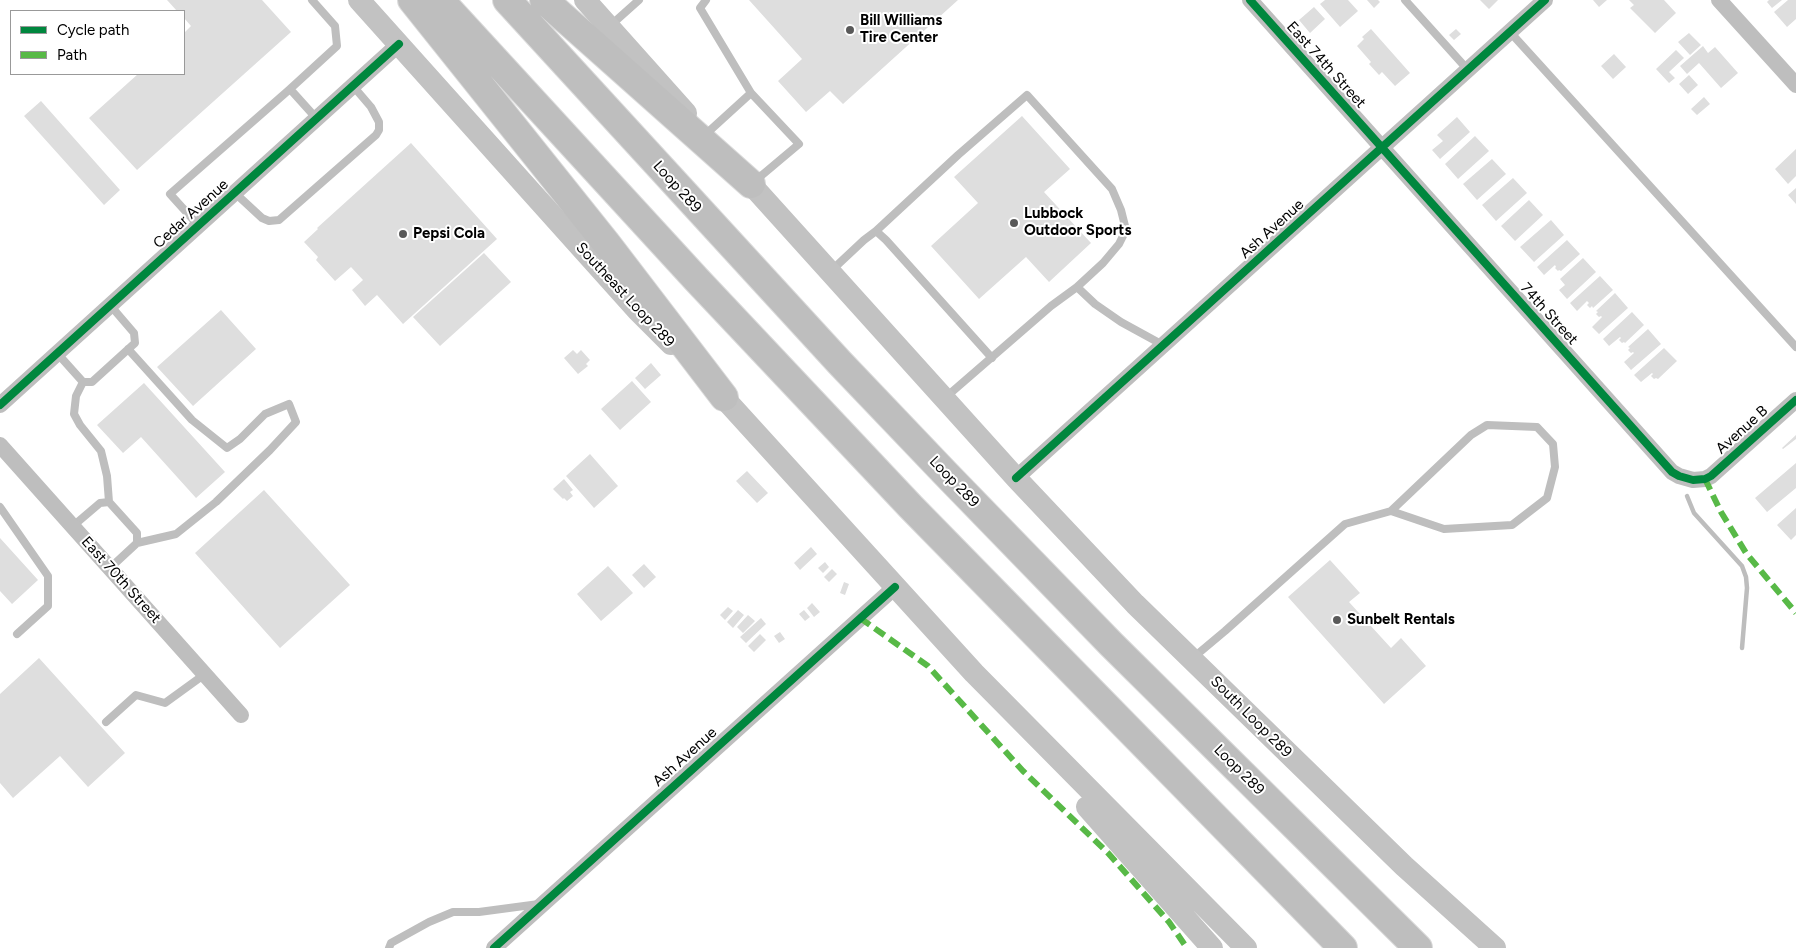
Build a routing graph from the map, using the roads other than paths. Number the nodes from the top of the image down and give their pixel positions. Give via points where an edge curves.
1 (312, 0) edge
2 (359, 0) edge
3 (412, 0) edge
4 (440, 0) edge
5 (507, 0) edge
6 (544, 0) edge
7 (585, 0) edge
8 (639, 0) edge
9 (706, 0) edge
10 (1250, 0) edge
11 (1405, 0) edge
12 (1545, 0) edge
13 (1719, 0) edge
14 (609, 27) junction
15 (1510, 32) junction
16 (399, 44) junction
17 (1468, 70) junction
18 (353, 86) junction
19 (1796, 86) edge
20 (290, 89) junction
21 (751, 93) junction
22 (317, 118) junction
23 (706, 134) junction
24 (1382, 148) junction
25 (751, 184) junction
26 (235, 193) junction
27 (198, 225) junction
28 (876, 231) junction
29 (830, 273) junction
30 (1077, 287) junction
31 (110, 305) junction
32 (1163, 345) junction
33 (1796, 347) edge
34 (128, 349) junction
35 (57, 353) junction
36 (992, 358) junction
37 (83, 382) junction
38 (724, 397) junction
39 (944, 398) junction
40 (1796, 400) edge
41 (0, 405) edge
42 (0, 445) edge
43 (1016, 478) junction
44 (1705, 478) joint
45 (109, 502) junction
46 (0, 507) edge
47 (1391, 511) junction
48 (73, 526) junction
49 (137, 543) junction
50 (110, 568) junction
51 (895, 587) junction
52 (17, 634) dead end
53 (1192, 658) junction
54 (974, 673) junction
55 (205, 674) junction
56 (242, 715) dead end
57 (106, 722) dead end
58 (1404, 866) junction
59 (543, 904) junction
60 (389, 948) edge
61 (494, 948) edge
62 (1212, 948) edge
63 (1246, 948) edge
64 (1343, 948) edge
65 (1418, 948) edge
66 (1495, 948) edge
67 (1508, 948) edge

1 - 20 lane via 335,26 337,46
2 - 16 main road, Southeast Loop 289
3 - 38 highway via 608,244
4 - 64 highway via 898,493
5 - 65 highway, Loop 289 via 944,473
6 - 25 highway
7 - 14 main road
8 - 14 lane
9 - 21 lane via 700,8
10 - 24 street, East 74th Street
11 - 17 lane
12 - 15 street, Ash Avenue
13 - 19 street
14 - 23 main road
15 - 17 street, Ash Avenue
15 - 33 lane
16 - 18 street, Cedar Avenue
16 - 38 main road, Southeast Loop 289 via 637,310
17 - 24 street, Ash Avenue
18 - 22 street, Cedar Avenue
18 - 26 lane via 379,122 376,135 279,220 262,218
20 - 22 lane
20 - 27 lane via 170,194
21 - 23 lane
21 - 25 lane via 799,144
22 - 26 street, Cedar Avenue
23 - 25 main road
24 - 32 street, Ash Avenue
24 - 44 street, 74th Street via 1672,472 1693,480
25 - 29 main road
26 - 27 street, Cedar Avenue
27 - 31 street, Cedar Avenue
28 - 29 lane
28 - 30 lane via 1027,95 1112,189 1121,210 1126,230 1119,244
28 - 36 lane
29 - 39 main road
30 - 32 lane via 1101,308
30 - 36 lane
31 - 34 lane via 134,333 135,343
31 - 35 street, Cedar Avenue
32 - 43 street, Ash Avenue
34 - 37 lane via 92,382
34 - 49 lane via 192,420 227,448 265,414 289,404 296,422 216,502 176,534
35 - 37 lane
35 - 41 street, Cedar Avenue
36 - 39 lane
37 - 45 lane via 76,396 74,414 101,451
38 - 51 main road, Southeast Loop 289
39 - 43 main road
40 - 44 street, Avenue B via 1723,467
42 - 48 street, East 70th Street
43 - 53 main road, South Loop 289 via 1135,604
45 - 48 lane via 100,503
45 - 49 lane via 136,533
46 - 52 lane via 48,576 48,606
47 - 47 lane via 1444,529 1512,525 1547,498 1555,467 1554,444 1537,427 1488,425 1472,435
47 - 53 lane via 1345,524
48 - 50 street, East 70th Street
49 - 50 lane
50 - 55 street, East 70th Street
51 - 54 main road
51 - 59 street, Ash Avenue
53 - 58 main road, South Loop 289
54 - 62 main road via 1041,756
54 - 63 main road
55 - 56 street, East 70th Street
55 - 57 lane via 165,703 136,695
58 - 66 main road, South Loop 289
58 - 67 main road
59 - 60 lane via 453,912 391,943
59 - 61 street, Ash Avenue

